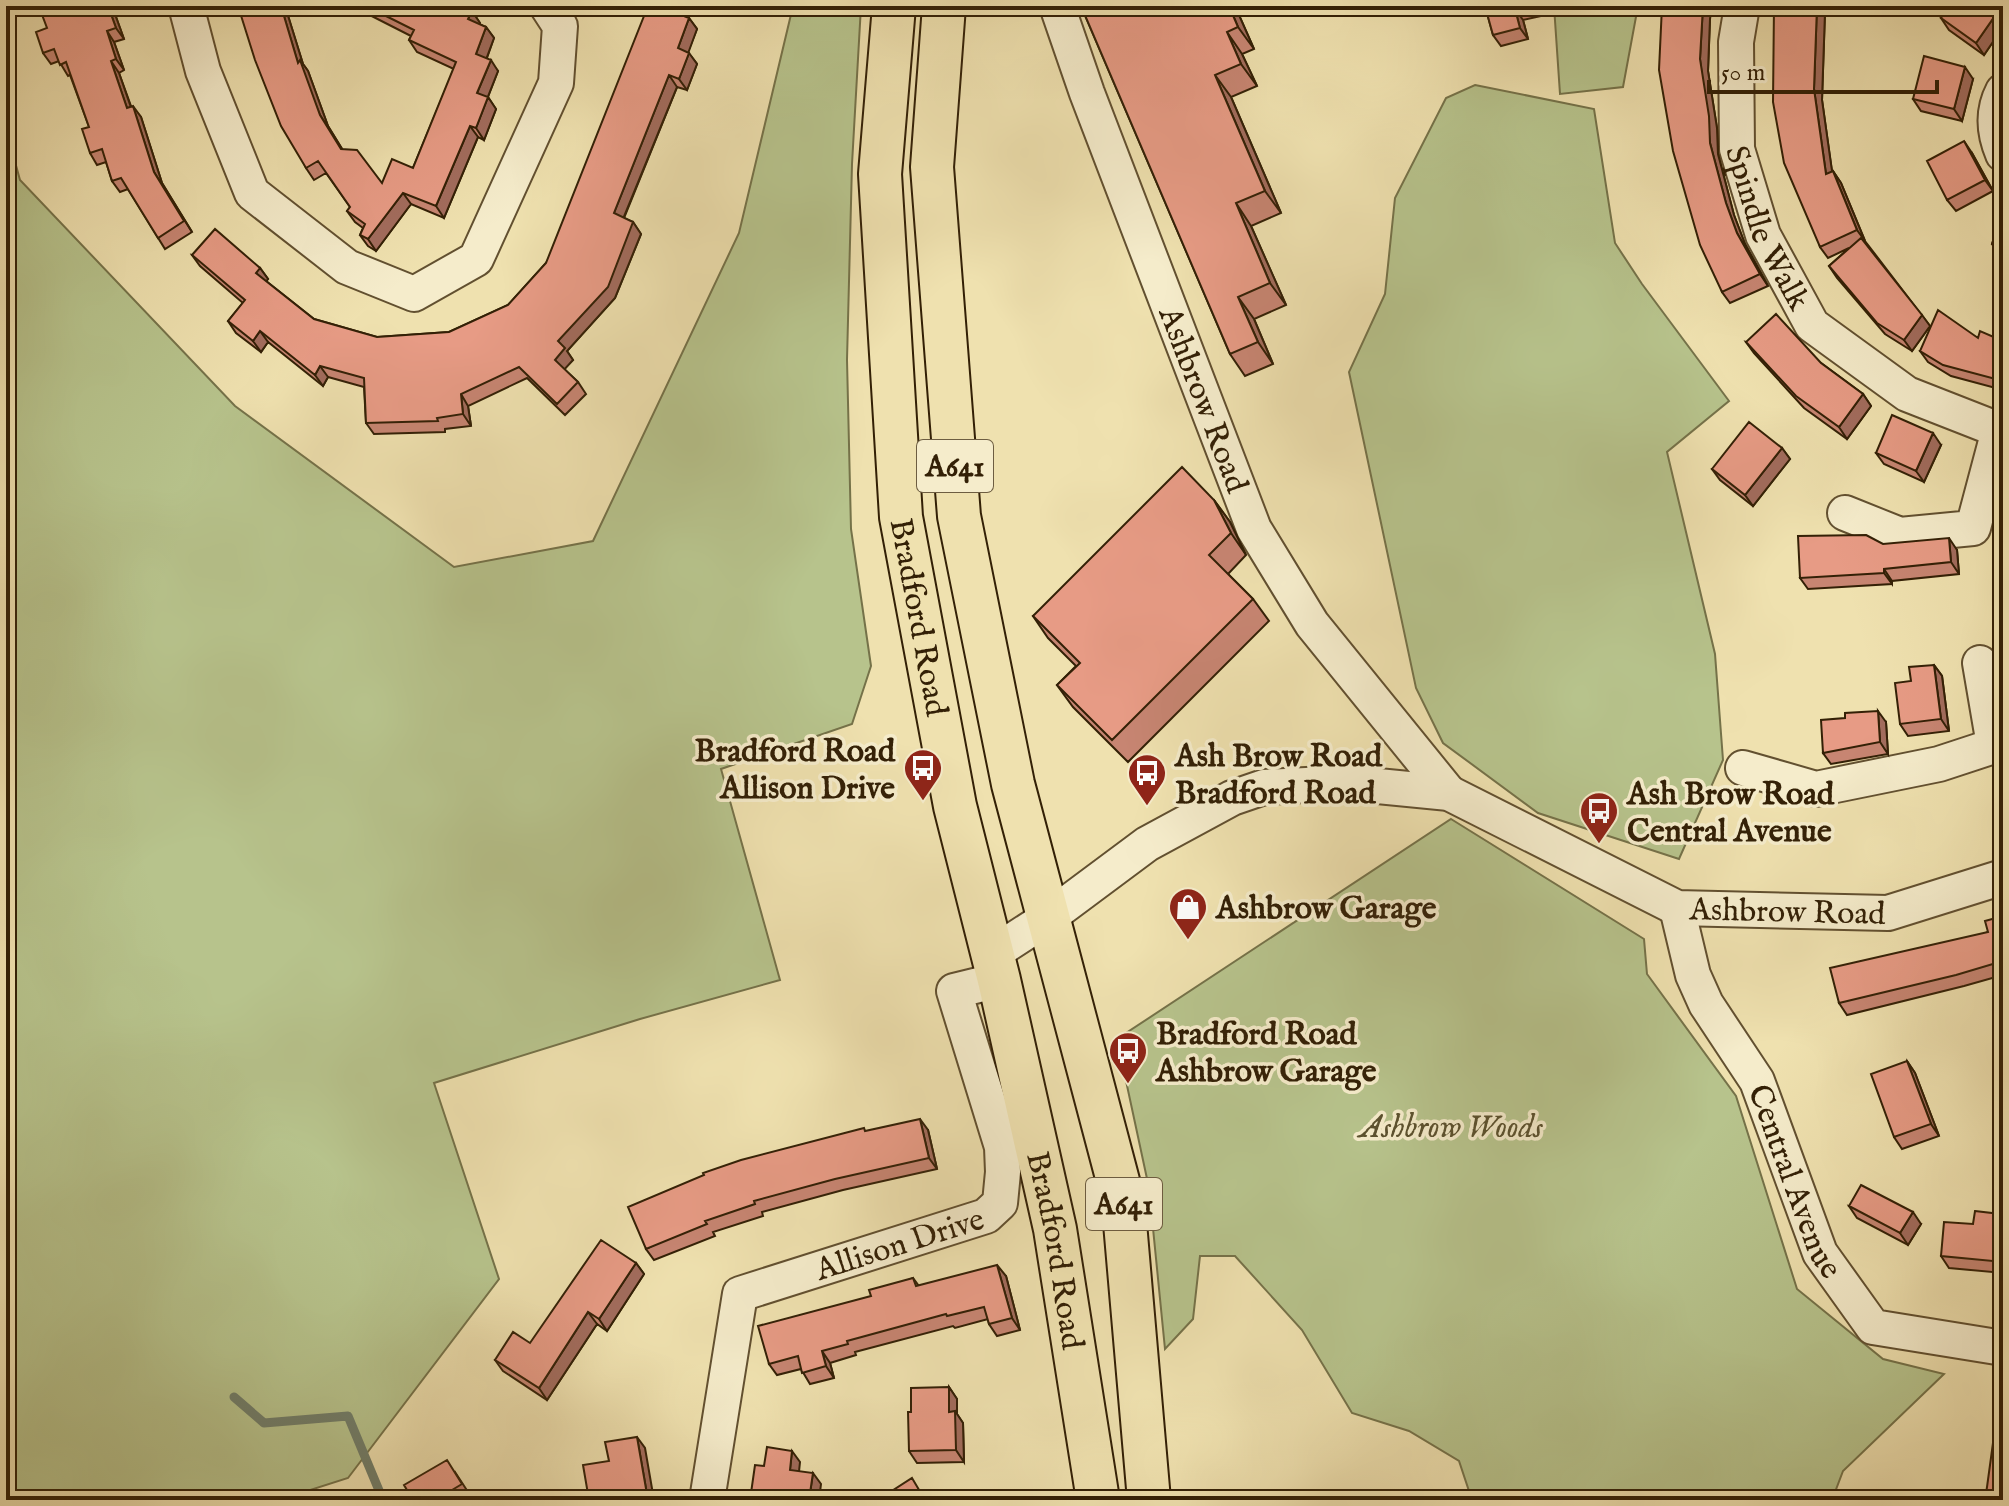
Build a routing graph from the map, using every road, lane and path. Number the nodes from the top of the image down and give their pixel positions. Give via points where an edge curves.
1 (186, 6) edge
2 (547, 6) edge
3 (894, 6) edge
4 (944, 6) edge
5 (1057, 6) edge
6 (1742, 6) edge
7 (2003, 91) edge
8 (2003, 154) edge
9 (2001, 430) edge
10 (1845, 513) dead end
11 (1980, 663) dead end
12 (1998, 744) edge
13 (1743, 768) dead end
14 (1449, 793) junction
15 (2003, 877) edge
16 (1677, 908) junction
17 (1049, 917) junction
18 (995, 967) junction
19 (1000, 1203) junction
20 (1055, 1229) junction
21 (2003, 1348) edge
22 (707, 1500) edge
23 (1098, 1500) edge
24 (1149, 1500) edge

1 - 2 street via 203,71 252,193 347,267 414,294 476,259 556,83 560,26
3 - 18 main road, Bradford Road / A641 via 880,174 901,517 955,806
4 - 17 main road, Bradford Road / A641 via 932,167 959,516 1013,784
5 - 14 street, Ashbrow Road via 1254,529 1312,624
6 - 9 street, Spindle Walk via 1736,42 1737,149 1763,235 1812,325 1907,394
7 - 8 street via 1996,106
9 - 10 street, Spindle Walk via 1973,528 1900,535
11 - 12 street
12 - 13 street via 1939,764 1816,789
14 - 16 street, Ashbrow Road
14 - 17 street, Ashbrow Road via 1347,783 1264,787 1232,798 1147,844
15 - 16 street, Ashbrow Road via 1888,913
16 - 21 street, Central Avenue via 1693,975 1757,1081 1820,1253 1873,1327
17 - 18 street, Ashbrow Road
17 - 24 main road, A641 via 1123,1200
18 - 19 street, Allison Drive via 954,991 1002,1147
18 - 20 main road, Bradford Road / A641
19 - 20 street via 1028,1211
19 - 22 street, Allison Drive via 986,1216 740,1294
20 - 23 main road, Bradford Road / A641

